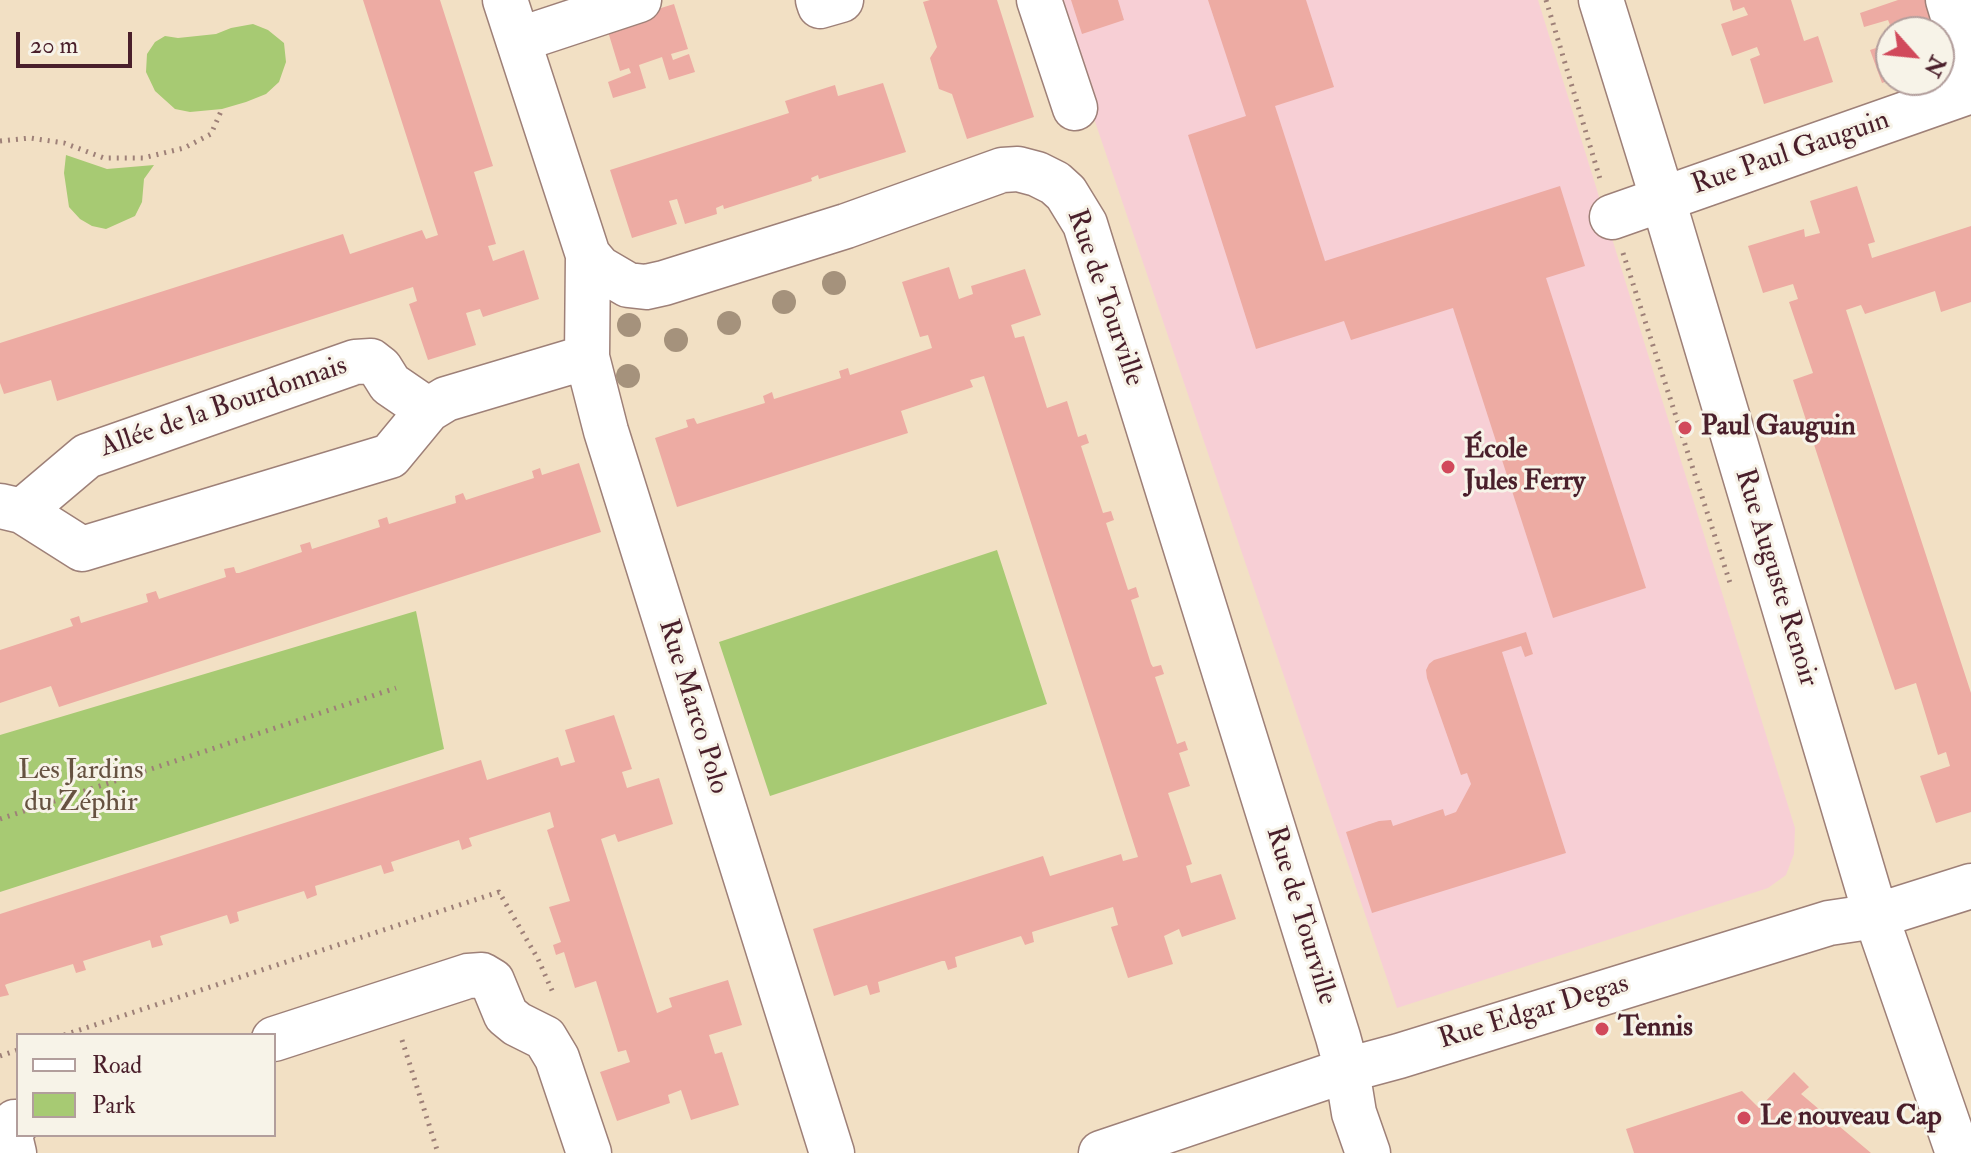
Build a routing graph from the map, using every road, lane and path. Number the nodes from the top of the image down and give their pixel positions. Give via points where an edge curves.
1 (639, 0) edge
2 (818, 0) edge
3 (841, 0) edge
4 (1039, 0) edge
5 (1546, 0) edge
6 (1601, 0) edge
7 (1948, 0) edge
8 (512, 20) edge
9 (1971, 76) edge
10 (1971, 91) edge
11 (1075, 108) dead end
12 (222, 109) dead end
13 (0, 141) edge
14 (1663, 200) junction
15 (1612, 217) junction
16 (588, 255) junction
17 (587, 357) junction
18 (428, 410) junction
19 (11, 508) edge
20 (1732, 589) dead end
21 (396, 688) dead end
22 (0, 819) edge
23 (1971, 886) edge
24 (1876, 916) junction
25 (390, 1001) junction
26 (276, 1038) edge
27 (1347, 1070) junction
28 (16, 1122) edge
29 (1960, 1141) edge
30 (14, 1153) edge
31 (438, 1153) edge
32 (589, 1153) edge
33 (832, 1153) edge
34 (1101, 1153) edge
35 (1368, 1153) edge

1 - 8 street
2 - 3 street via 820,6
4 - 11 street
5 - 15 path
6 - 14 street, Rue Auguste Renoir
7 - 9 street
8 - 16 street
10 - 14 street, Rue Paul Gauguin
12 - 13 path via 211,134 184,148 143,158 104,158 64,143 30,138
14 - 15 street, Rue Paul Gauguin
14 - 24 street, Rue Auguste Renoir
15 - 20 path
16 - 17 street, Rue Marco Polo
16 - 27 street, Rue de Tourville via 614,278 646,287 846,226 1002,170 1037,174 1066,193 1085,224
17 - 18 street, Allée de la Bourdonnais via 446,399
17 - 33 street, Rue Marco Polo
18 - 19 street, Allée de la Bourdonnais via 390,456 82,549
18 - 19 street, Allée de la Bourdonnais via 390,384 371,361 355,362 87,456
21 - 22 path
23 - 24 street, Rue Edgar Degas
24 - 27 street, Rue Edgar Degas via 1829,923
24 - 29 street, Rue Auguste Renoir
25 - 26 street
25 - 31 path
25 - 32 street via 468,976 492,981 506,1015 545,1038 557,1058
27 - 34 street, Rue Edgar Degas
27 - 35 street, Rue de Tourville
28 - 30 street via 9,1132

